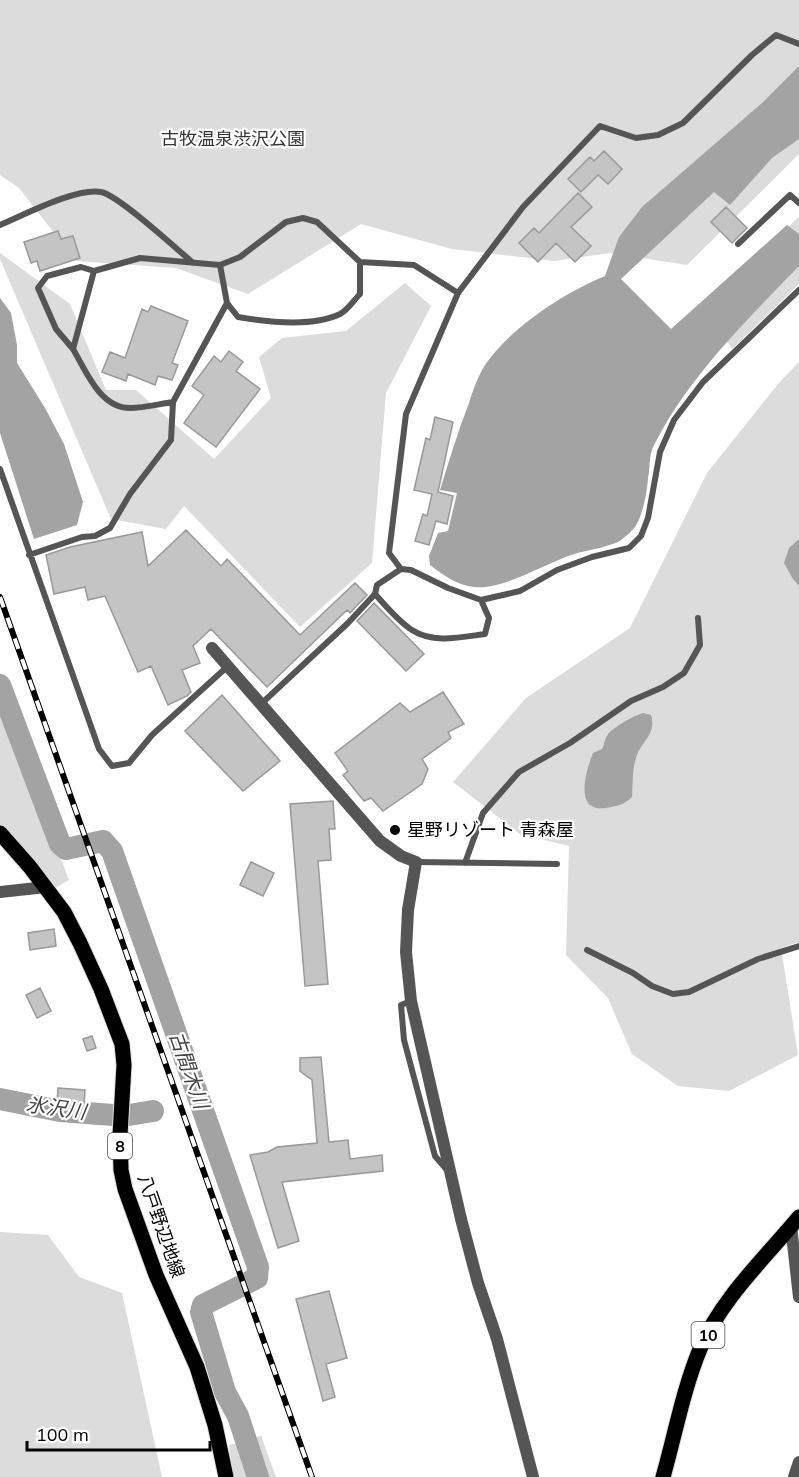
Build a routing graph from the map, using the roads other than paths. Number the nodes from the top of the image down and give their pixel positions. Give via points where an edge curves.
1 (799, 44) edge
2 (799, 203) edge
3 (0, 225) edge
4 (738, 244) dead end
5 (360, 262) junction
6 (194, 264) junction
7 (219, 265) junction
8 (94, 271) junction
9 (799, 290) edge
10 (459, 293) junction
11 (226, 303) junction
12 (73, 349) junction
13 (173, 402) junction
14 (0, 469) edge
15 (29, 555) junction
16 (401, 569) junction
17 (375, 594) junction
18 (481, 600) junction
19 (698, 618) dead end
20 (212, 648) dead end
21 (228, 666) junction
22 (261, 704) junction
23 (0, 833) edge
24 (416, 862) junction
25 (465, 863) junction
26 (557, 864) dead end
27 (46, 887) junction
28 (0, 892) edge
29 (799, 946) edge
30 (587, 950) dead end
31 (795, 1222) edge
32 (799, 1297) edge
33 (799, 1462) edge
34 (226, 1477) edge
35 (533, 1477) edge
36 (663, 1477) edge
37 (794, 1477) edge

1 - 10 lane via 776,35 683,123 658,135 636,138 600,126 523,207
2 - 4 lane via 789,195
3 - 6 lane via 77,193 102,192 124,205
5 - 7 lane via 317,222 303,218 286,222 240,257
5 - 10 lane via 414,265
5 - 11 lane via 360,294 342,313 313,320 265,321 238,317
6 - 7 lane
6 - 8 lane via 140,258
7 - 11 lane
8 - 12 lane
8 - 12 lane via 81,267 47,276 38,288 56,329
9 - 18 lane via 703,382 674,420 660,452 648,518 641,536 629,548 556,570 520,591
10 - 16 lane via 406,414 389,553
11 - 13 lane
12 - 13 lane via 98,391 116,406
13 - 15 lane via 171,440 110,528
14 - 15 lane
15 - 21 lane via 99,749 112,766 129,763 152,735
16 - 17 lane via 377,585
16 - 18 lane
17 - 18 lane via 412,631 433,637 485,634 489,618
17 - 22 lane
19 - 25 lane via 700,645 684,673 631,700 570,743 519,772 483,813
20 - 21 street
21 - 22 street
22 - 24 street via 380,841
23 - 27 main road, 八戸野辺地線 / 8
24 - 25 lane
24 - 35 street via 406,952 411,1001 478,1283 497,1339
25 - 26 lane
27 - 28 street
27 - 34 main road, 八戸野辺地線 / 8 via 80,943 122,1044 120,1135 125,1189 156,1275 197,1367
29 - 30 lane via 758,959 689,992 673,994
31 - 32 street
31 - 36 main road, 10 via 736,1290 700,1348
33 - 37 street

